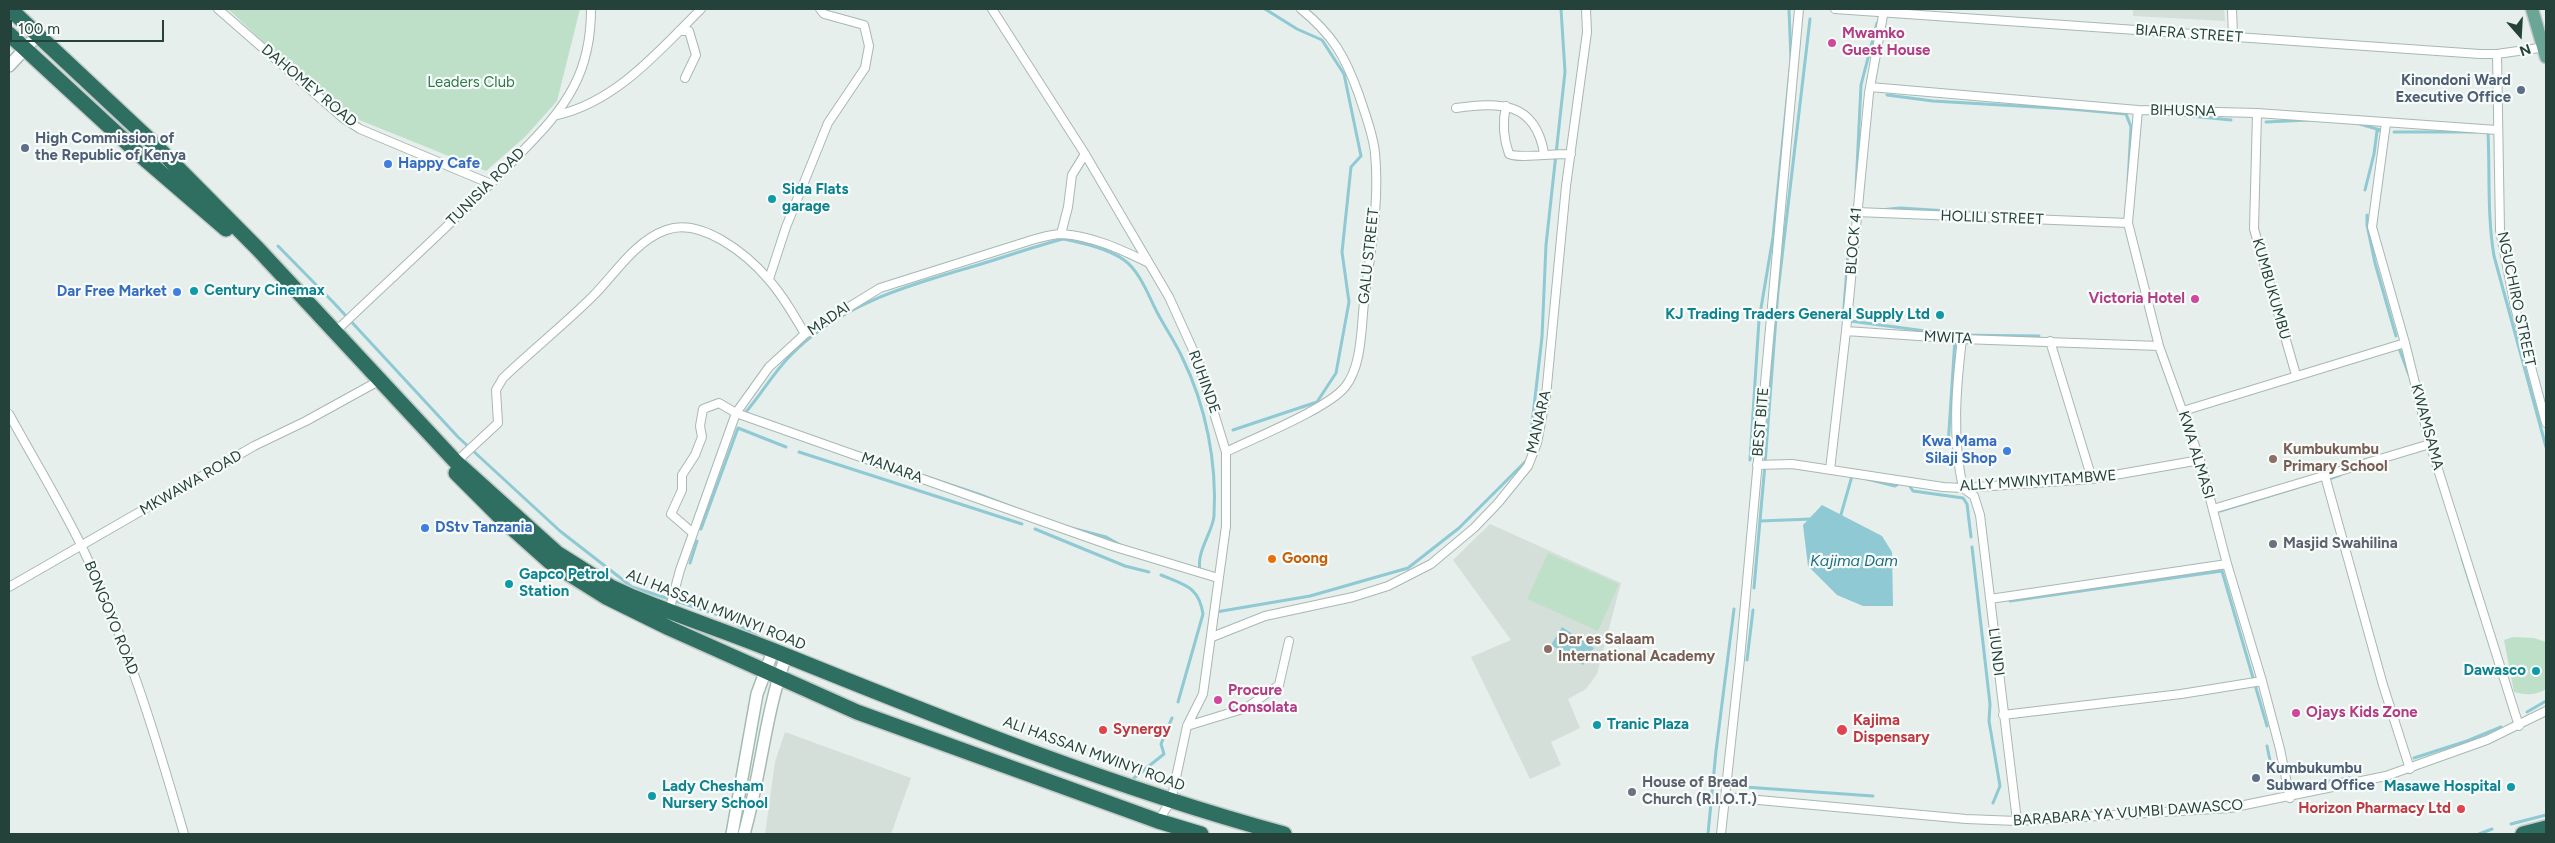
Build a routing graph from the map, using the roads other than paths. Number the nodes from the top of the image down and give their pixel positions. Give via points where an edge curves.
1 (10, 9) edge
2 (218, 9) edge
3 (592, 9) edge
4 (702, 9) edge
5 (820, 9) edge
6 (992, 9) edge
7 (1301, 9) edge
8 (1586, 9) edge
9 (1798, 9) edge
10 (1835, 9) edge
11 (2232, 9) edge
12 (2532, 9) edge
13 (1883, 11) edge
14 (679, 31) junction
15 (689, 31) junction
16 (9, 34) edge
17 (37, 36) junction
18 (2233, 37) junction
19 (2545, 51) edge
20 (2497, 54) junction
21 (16, 58) edge
22 (685, 78) dead end
23 (1870, 87) junction
24 (1506, 106) junction
25 (1456, 108) dead end
26 (2138, 110) junction
27 (2257, 113) junction
28 (557, 115) junction
29 (2386, 123) junction
30 (2497, 130) junction
31 (1544, 153) junction
32 (1085, 154) junction
33 (1571, 154) junction
34 (491, 184) junction
35 (1856, 212) junction
36 (2128, 223) junction
37 (1060, 234) junction
38 (1150, 263) junction
39 (769, 280) junction
40 (1846, 331) junction
41 (333, 334) junction
42 (805, 334) junction
43 (1962, 339) junction
44 (2050, 341) junction
45 (2405, 343) junction
46 (2159, 346) junction
47 (2296, 375) junction
48 (375, 383) junction
49 (2183, 410) junction
50 (736, 413) junction
51 (9, 414) edge
52 (2546, 423) edge
53 (2430, 444) junction
54 (1226, 452) junction
55 (2200, 460) junction
56 (456, 462) junction
57 (1757, 465) junction
58 (1830, 470) junction
59 (2325, 476) junction
60 (2092, 479) junction
61 (1963, 488) junction
62 (2213, 509) junction
63 (693, 533) junction
64 (81, 547) junction
65 (2227, 564) junction
66 (1218, 578) junction
67 (9, 587) edge
68 (1990, 599) junction
69 (669, 611) junction
70 (1212, 637) junction
71 (1289, 641) dead end
72 (780, 653) junction
73 (772, 674) junction
74 (2262, 681) junction
75 (2546, 711) edge
76 (2003, 715) junction
77 (1187, 726) junction
78 (2519, 726) junction
79 (2410, 769) junction
80 (1726, 797) junction
81 (2290, 798) junction
82 (1171, 801) junction
83 (1158, 821) junction
84 (2017, 821) junction
85 (2546, 828) edge
86 (184, 834) edge
87 (732, 834) edge
88 (744, 834) edge
89 (1201, 834) edge
90 (1284, 834) edge
91 (1721, 834) edge
92 (2523, 834) edge

1 - 17 highway, ALI HASSAN MWINYI ROAD
2 - 34 street, DAHOMEY ROAD via 343,118 360,129
3 - 28 street, TUNISIA ROAD via 582,64 575,85
4 - 14 street
4 - 15 street
5 - 39 street via 824,14 864,25 869,46 865,68 828,123 786,227
6 - 32 street, RUHINDE
7 - 54 street, GALU STREET via 1327,30 1345,60 1372,135 1375,153 1374,221 1358,348 1351,377 1344,388 1307,412
8 - 33 street, MANARA via 1587,32
9 - 57 street, BEST BITE
10 - 13 street, BIAFRA STREET
11 - 18 street
12 - 19 main road
13 - 18 street, BIAFRA STREET
13 - 23 street, BLOCK 41
14 - 15 street
14 - 28 street via 651,60 613,89 577,109
15 - 22 street via 696,55
16 - 21 highway, ALI HASSAN MWINYI ROAD
17 - 21 street
17 - 41 highway, ALI HASSAN MWINYI ROAD via 152,142 258,249
18 - 20 street, BIAFRA STREET
19 - 20 street, BIAFRA STREET
20 - 30 street, NGUCHIRO STREET
21 - 41 highway, ALI HASSAN MWINYI ROAD via 139,154 252,251
23 - 26 street, BIHUSNA
23 - 35 street, BLOCK 41
24 - 25 street
24 - 31 street via 1525,114 1542,142
24 - 31 street via 1504,141 1509,154
26 - 27 street, BIHUSNA
26 - 36 street, KWA ALMASI
27 - 29 street, BIHUSNA
27 - 47 street, KUMBUKUMBU via 2254,229
28 - 34 street, TUNISIA ROAD
29 - 30 street, BIHUSNA
29 - 45 street, KWAMSAMA via 2372,227
30 - 52 street, NGUCHIRO STREET via 2498,202 2503,252
31 - 33 street
32 - 37 street via 1072,175 1065,223
32 - 38 street, RUHINDE
33 - 70 street, MANARA via 1546,396 1537,443 1528,466 1517,481 1474,528 1431,564 1388,586 1265,616
34 - 41 street, TUNISIA ROAD
35 - 36 street, HOLILI STREET
35 - 40 street, BLOCK 41
36 - 46 street, KWA ALMASI
37 - 38 street, MADAI via 1111,244
37 - 42 street, MADAI via 880,288
38 - 54 street, RUHINDE via 1182,323 1198,362
39 - 42 street
39 - 56 street via 715,235 699,228 674,228 650,238 594,295 503,378 496,390 498,423
40 - 43 street, MWITA
40 - 58 street, BLOCK 41
41 - 48 highway, ALI HASSAN MWINYI ROAD
41 - 56 highway, ALI HASSAN MWINYI ROAD
42 - 50 street, MADAI via 769,366
43 - 44 street, MWITA
43 - 61 street via 1955,416
44 - 46 street, MWITA
44 - 60 street
45 - 47 street
45 - 53 street, KWAMSAMA
46 - 49 street, KWA ALMASI
47 - 49 street
48 - 64 street, MKWAWA ROAD via 306,422 254,446
48 - 73 highway, ALI HASSAN MWINYI ROAD via 466,485 550,562 606,597
49 - 55 street, KWA ALMASI
50 - 63 street, MADAI
50 - 63 street, MANARA via 719,403 703,409 702,437 682,475 682,490 671,514
50 - 66 street, MANARA via 1112,546
51 - 64 street, BONGOYO ROAD
53 - 59 street
53 - 78 street, KWAMSAMA
54 - 66 street, RUHINDE via 1226,526
55 - 60 street, ALLY MWINYITAMBWE
55 - 62 street, KWA ALMASI
56 - 69 highway, ALI HASSAN MWINYI ROAD via 557,553 611,587
57 - 58 street, ALLY MWINYITAMBWE via 1792,464
57 - 80 street, BEST BITE
58 - 61 street, ALLY MWINYITAMBWE
59 - 62 street
59 - 79 street
60 - 61 street, ALLY MWINYITAMBWE
61 - 68 street, LIUNDI via 1974,496 1980,515
62 - 65 street, KWA ALMASI
63 - 69 street, MADAI
64 - 67 street, MKWAWA ROAD
64 - 86 street, BONGOYO ROAD via 130,662
65 - 68 street
65 - 74 street, KWA ALMASI
66 - 70 street, RUHINDE
68 - 76 street, LIUNDI
69 - 72 highway, ALI HASSAN MWINYI ROAD
70 - 77 street, RUHINDE via 1203,694
71 - 77 street via 1279,685 1246,708
72 - 73 street
72 - 82 highway, ALI HASSAN MWINYI ROAD via 867,690
73 - 83 highway, ALI HASSAN MWINYI ROAD via 857,712
73 - 87 street via 757,694
73 - 88 street via 752,807
74 - 76 street
74 - 81 street, KWA ALMASI
75 - 78 street, BARABARA YA VUMBI DAWASCO
76 - 84 street, LIUNDI
77 - 82 street, RUHINDE
78 - 79 street, BARABARA YA VUMBI DAWASCO
79 - 81 street, BARABARA YA VUMBI DAWASCO
80 - 84 street, BARABARA YA VUMBI DAWASCO
80 - 91 street, BEST BITE
81 - 84 street, BARABARA YA VUMBI DAWASCO via 2230,808
82 - 83 street
82 - 90 highway, ALI HASSAN MWINYI ROAD
83 - 89 highway, ALI HASSAN MWINYI ROAD
85 - 92 highway

